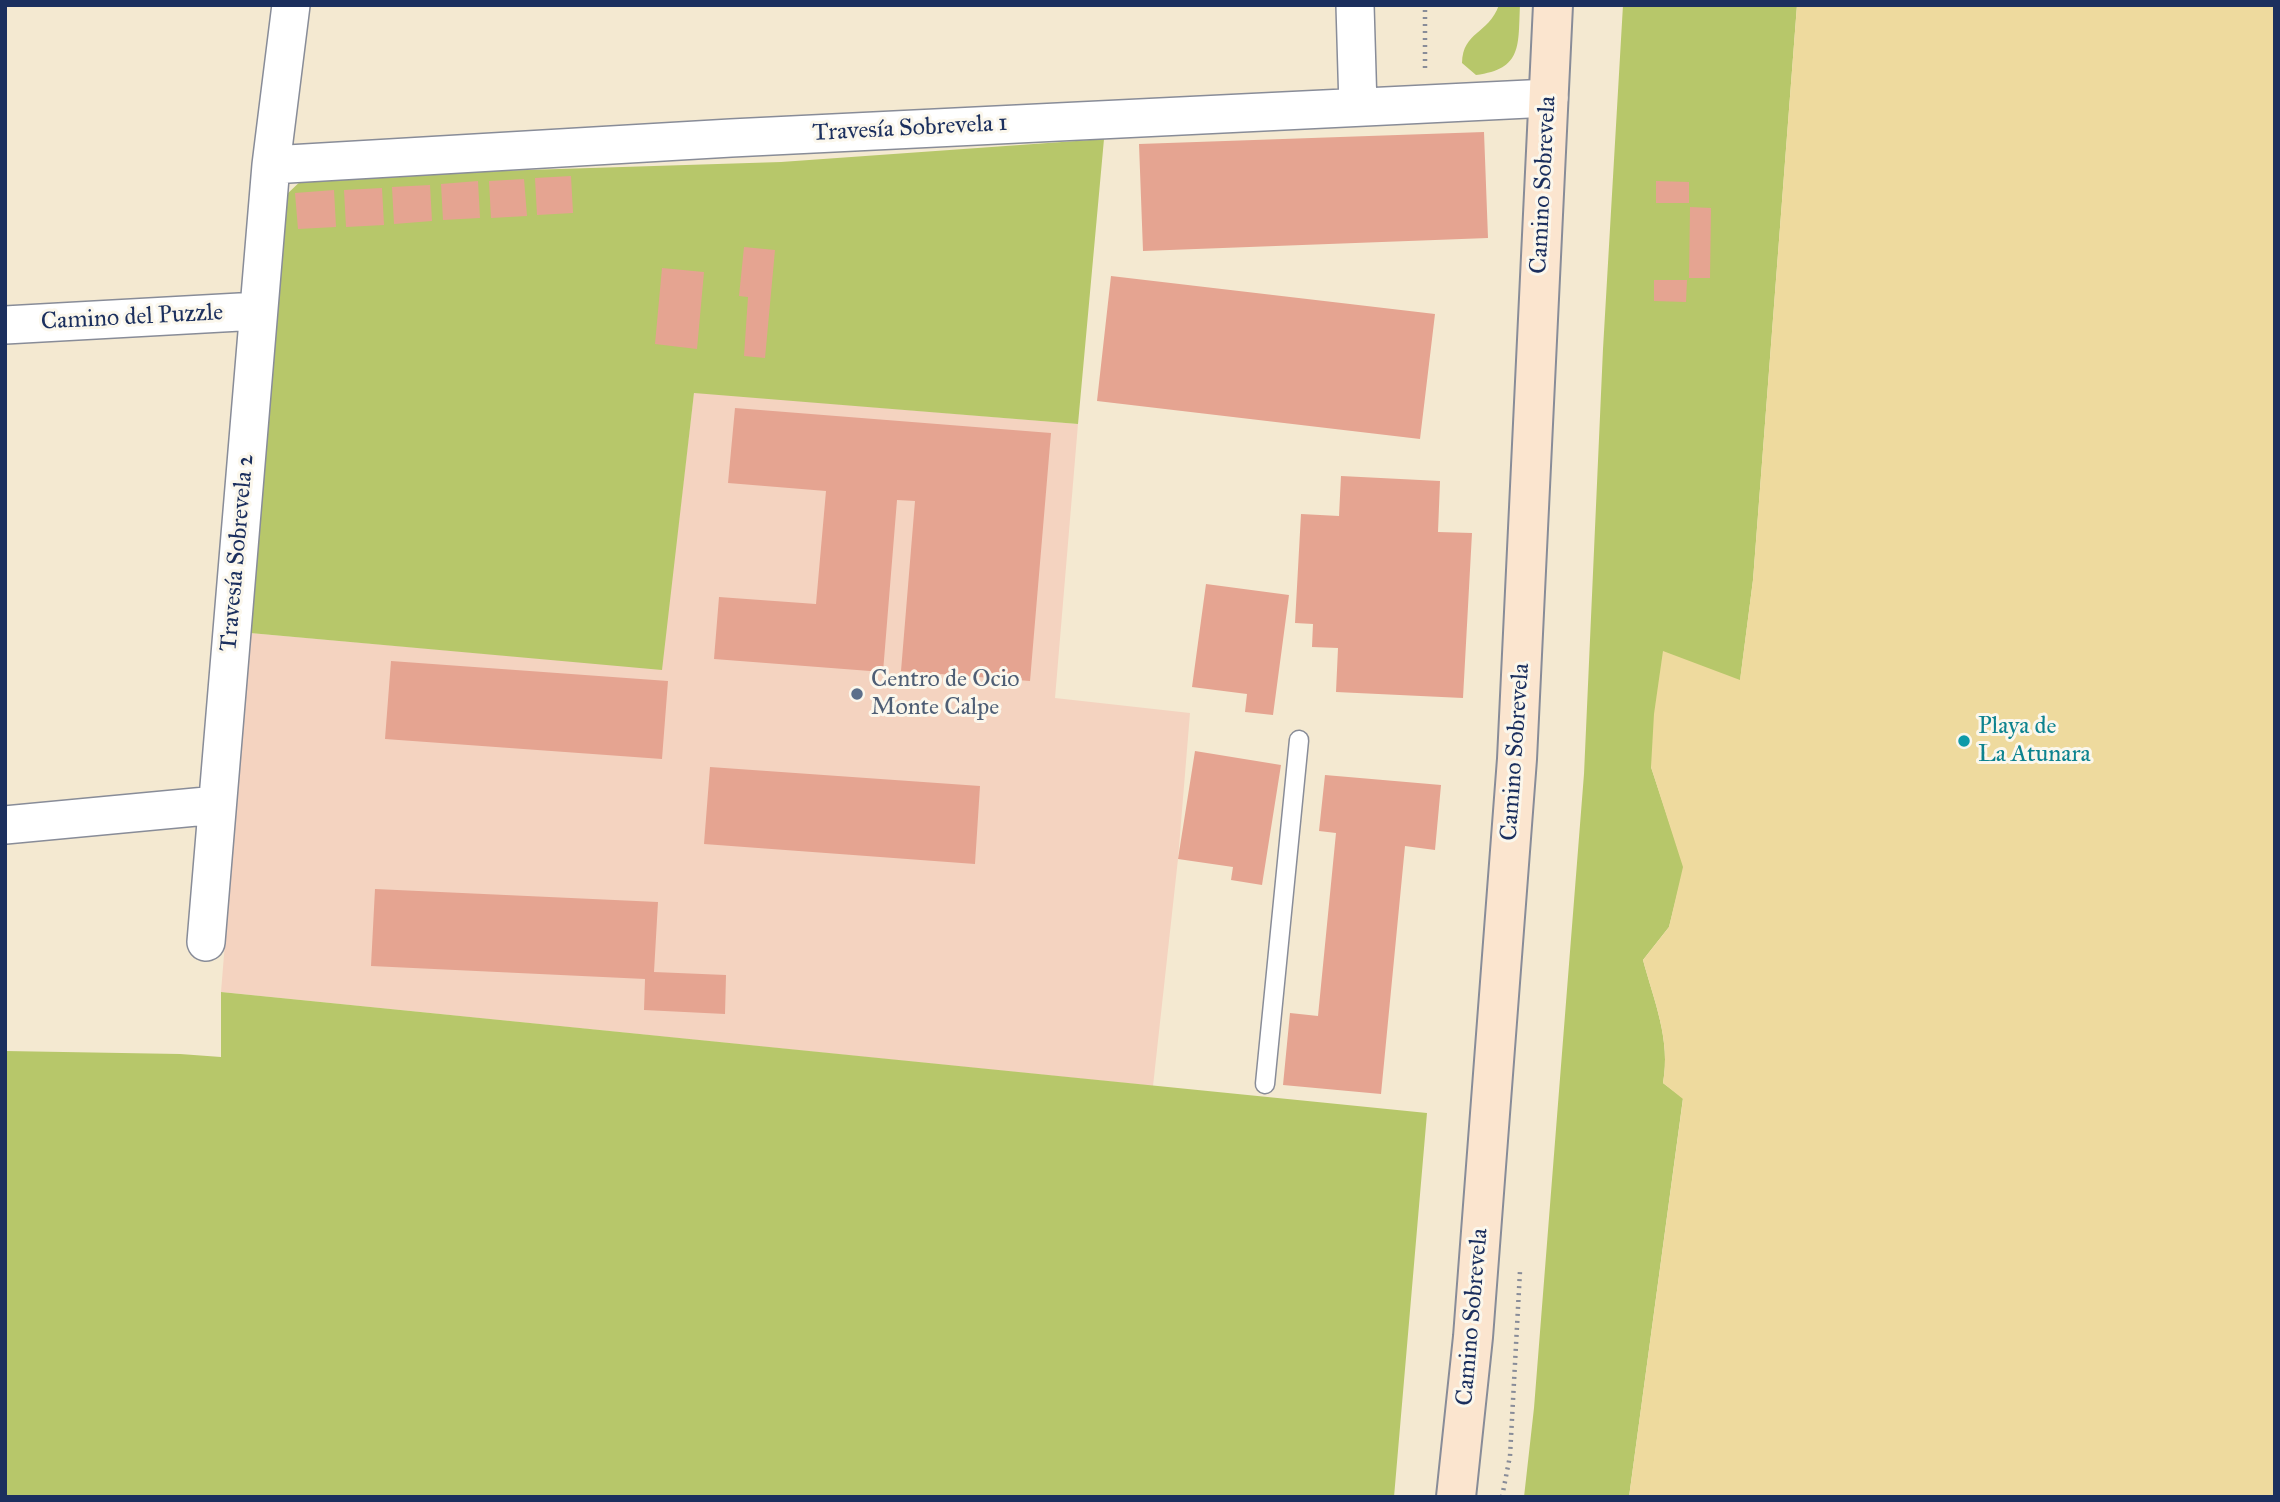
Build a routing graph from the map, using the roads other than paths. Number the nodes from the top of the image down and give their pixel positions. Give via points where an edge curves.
1 (291, 5) edge
2 (1355, 5) edge
3 (1553, 5) edge
4 (1549, 98) junction
5 (1358, 107) junction
6 (271, 165) junction
7 (258, 311) junction
8 (5, 325) edge
9 (1299, 740) dead end
10 (217, 805) junction
11 (5, 825) edge
12 (206, 942) dead end
13 (1265, 1084) dead end
14 (1456, 1497) edge

1 - 6 street, Travesía Sobrevela 2
2 - 5 street
3 - 4 main road, Camino Sobrevela
4 - 5 street, Travesía Sobrevela 1
4 - 14 main road, Camino Sobrevela via 1517,759 1473,1337
5 - 6 street, Travesía Sobrevela 1
6 - 7 street, Travesía Sobrevela 2
7 - 8 street, Camino del Puzzle
7 - 10 street, Travesía Sobrevela 2
9 - 13 lane
10 - 11 street
10 - 12 street, Travesía Sobrevela 2

